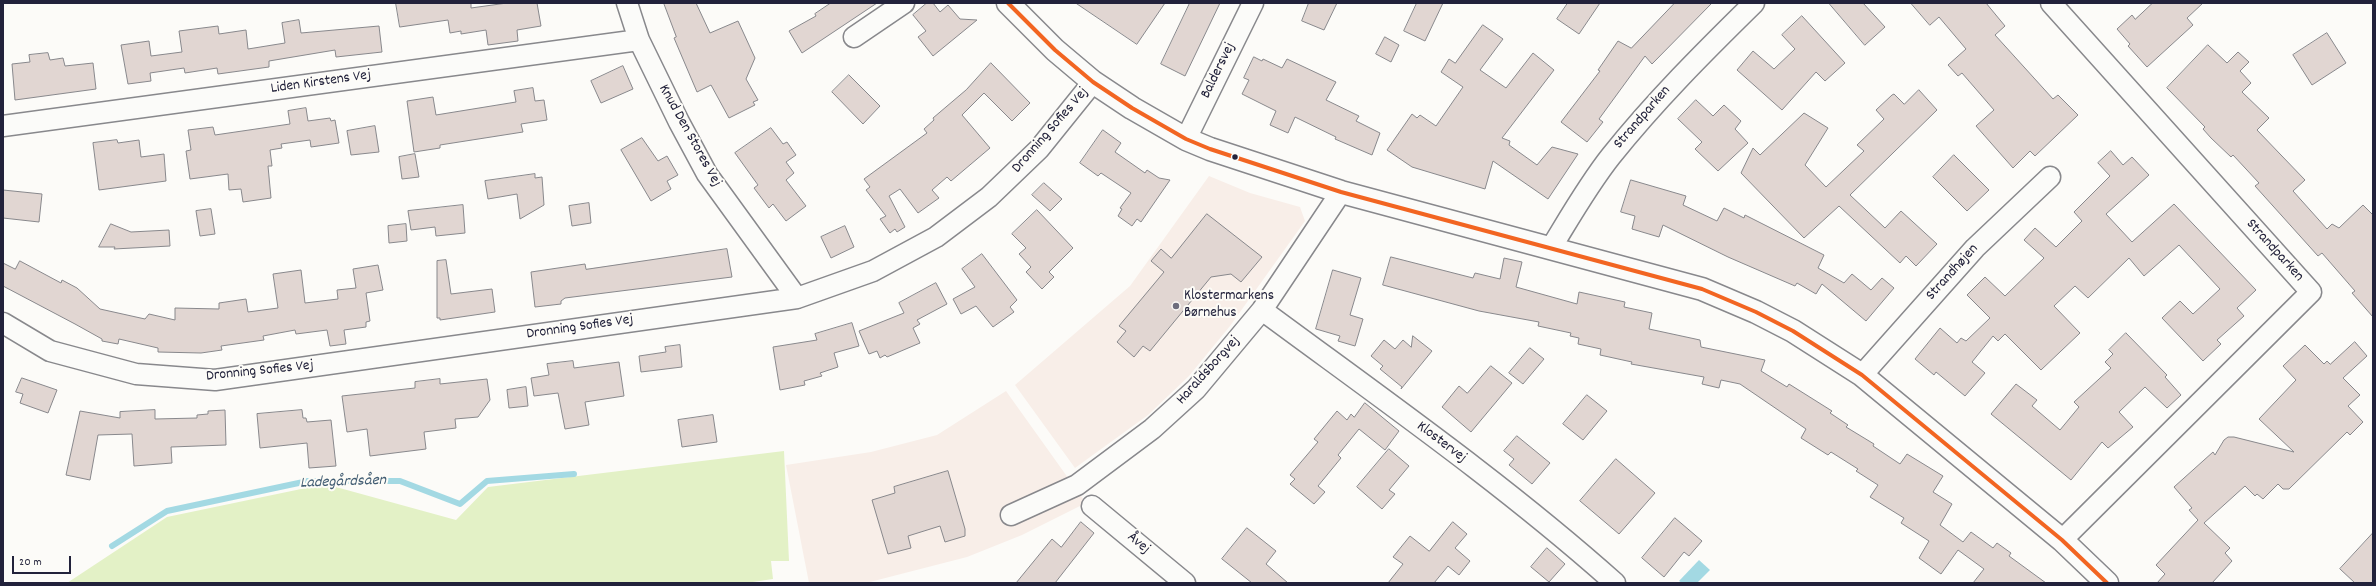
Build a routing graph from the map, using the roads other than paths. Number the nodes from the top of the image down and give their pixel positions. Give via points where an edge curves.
1 (627, 3) edge
2 (904, 3) edge
3 (1008, 3) edge
4 (1252, 3) edge
5 (1754, 3) edge
6 (2051, 3) edge
7 (854, 37) dead end
8 (639, 40) junction
9 (1093, 82) junction
10 (3, 126) edge
11 (1186, 139) junction
12 (2050, 176) dead end
13 (1341, 192) junction
14 (1551, 248) junction
15 (797, 298) junction
16 (1262, 310) junction
17 (3, 323) edge
18 (1862, 375) junction
19 (1092, 506) dead end
20 (1011, 515) dead end
21 (2062, 540) junction
22 (1185, 583) edge
23 (1615, 583) edge
24 (2107, 583) edge

1 - 8 street, Knud Den Stores Vej
2 - 7 street
3 - 9 street via 1055,50
4 - 11 street, Baldersvej
5 - 14 street, Strandparken via 1668,88 1610,157
6 - 21 street, Strandparken via 2311,292
8 - 10 street, Liden Kirstens Vej
8 - 15 street, Knud Den Stores Vej via 707,174
9 - 11 street
9 - 15 street, Dronning Sofies Vej via 1039,149 989,197 936,237 873,271
11 - 13 street via 1235,158
12 - 18 street, Strandhøjen via 1975,248
13 - 14 street
13 - 16 street, Haraldsborgvej
14 - 18 street via 1702,290 1756,312 1793,331
15 - 17 street, Dronning Sofies Vej via 215,380 136,374 76,358 50,351
16 - 20 street, Haraldsborgvej via 1196,389 1152,429 1077,485
16 - 23 street, Klostervej via 1445,446
18 - 21 street
19 - 22 street, Åvej
21 - 24 street

